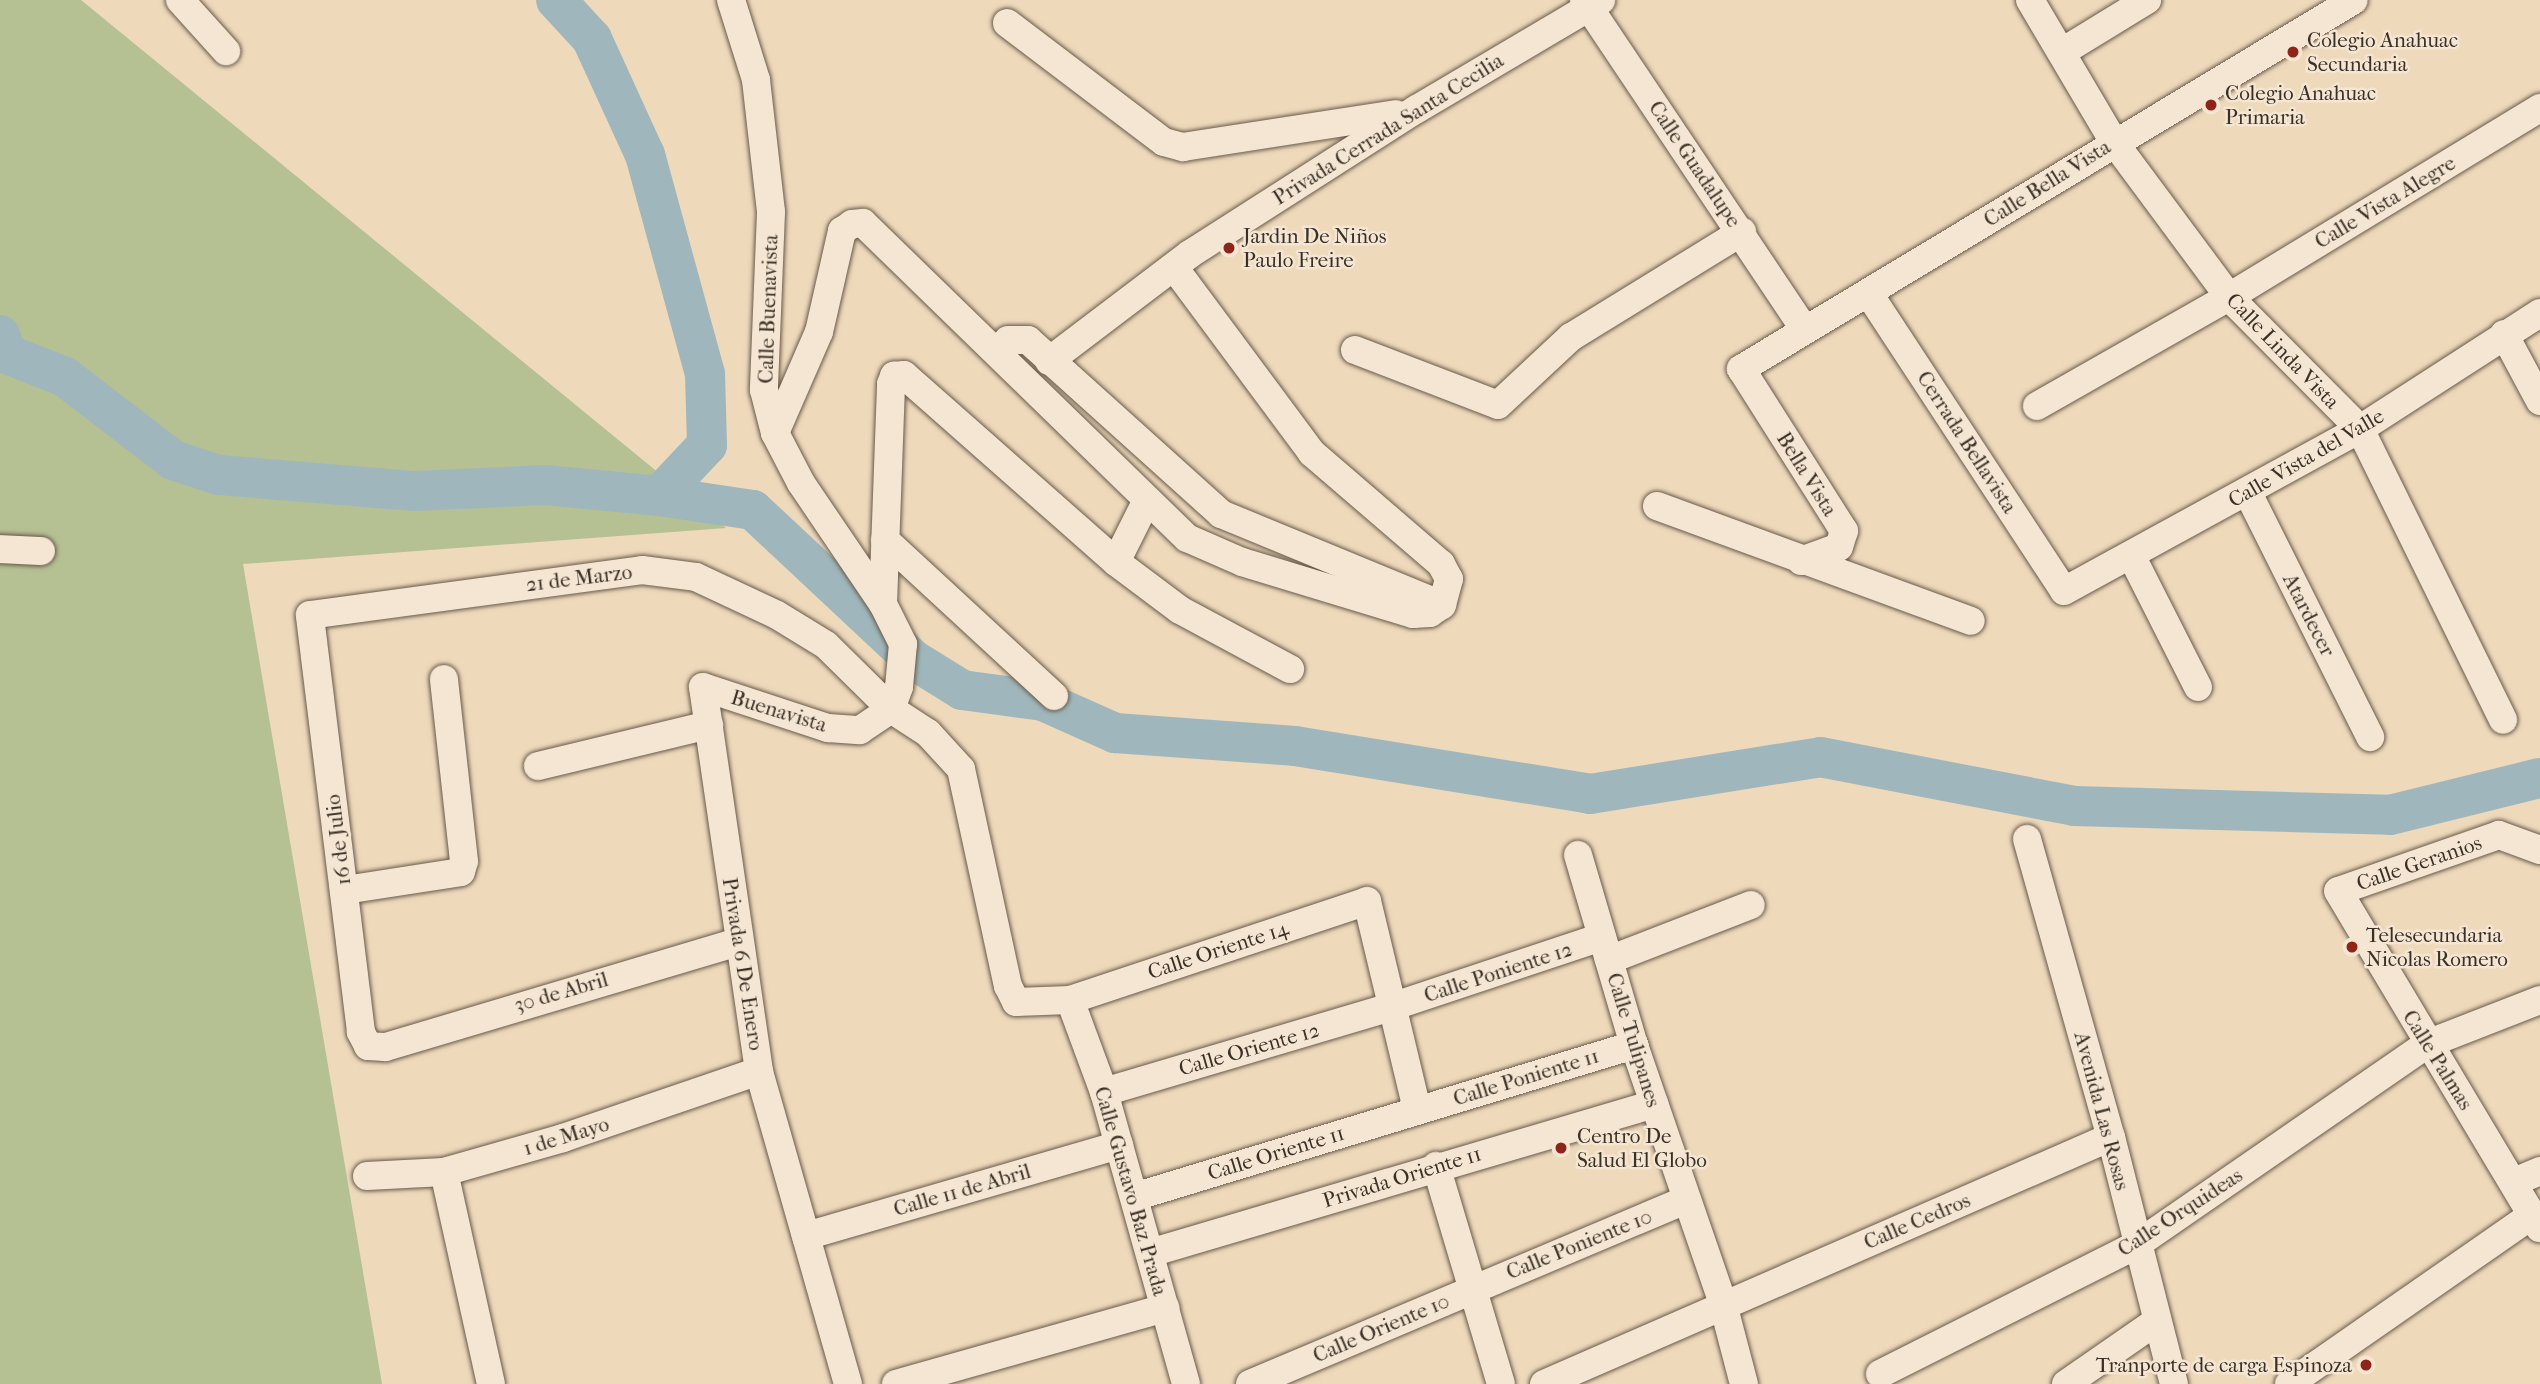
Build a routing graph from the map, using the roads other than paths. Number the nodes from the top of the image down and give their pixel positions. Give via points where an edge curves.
1 (180, 0) edge
2 (732, 0) edge
3 (2030, 0) edge
4 (2147, 0) edge
5 (2354, 0) edge
6 (1591, 2) edge
7 (1007, 23) dead end
8 (226, 51) dead end
9 (2062, 52) junction
10 (2540, 108) edge
11 (1417, 109) junction
12 (2114, 142) junction
13 (1742, 232) junction
14 (1182, 260) junction
15 (1869, 294) junction
16 (2229, 297) junction
17 (2540, 313) edge
18 (1805, 330) junction
19 (2504, 334) junction
20 (1355, 350) dead end
21 (998, 353) junction
22 (1049, 361) junction
23 (1741, 369) joint
24 (2540, 401) edge
25 (2037, 406) dead end
26 (2360, 429) junction
27 (775, 433) junction
28 (2248, 493) junction
29 (1146, 500) junction
30 (1657, 506) dead end
31 (885, 540) junction
32 (0, 549) edge
33 (41, 551) dead end
34 (2131, 555) junction
35 (1801, 561) junction
36 (1116, 562) junction
37 (2064, 591) joint
38 (883, 604) junction
39 (1442, 605) junction
40 (310, 615) joint
41 (1971, 621) dead end
42 (1290, 669) dead end
43 (444, 679) dead end
44 (703, 687) joint
45 (2198, 687) dead end
46 (1054, 696) dead end
47 (891, 709) junction
48 (2503, 720) dead end
49 (709, 724) junction
50 (2370, 737) dead end
51 (538, 766) dead end
52 (2027, 839) dead end
53 (2540, 850) edge
54 (1578, 855) dead end
55 (345, 890) junction
56 (2338, 891) joint
57 (1751, 905) dead end
58 (738, 942) junction
59 (1606, 948) junction
60 (1069, 1000) junction
61 (2540, 1000) edge
62 (1394, 1006) junction
63 (2427, 1044) junction
64 (1634, 1045) junction
65 (385, 1047) joint
66 (759, 1071) junction
67 (1104, 1092) junction
68 (1654, 1104) junction
69 (1417, 1110) junction
70 (2111, 1137) junction
71 (1119, 1145) junction
72 (1436, 1166) junction
73 (2540, 1171) edge
74 (444, 1172) junction
75 (368, 1176) dead end
76 (2514, 1182) junction
77 (1134, 1197) junction
78 (1685, 1200) junction
79 (2536, 1222) edge
80 (806, 1236) junction
81 (2136, 1245) junction
82 (1150, 1253) junction
83 (1473, 1288) junction
84 (1723, 1304) junction
85 (1165, 1308) junction
86 (2157, 1321) junction
87 (1880, 1374) dead end
88 (491, 1384) edge
89 (848, 1384) edge
90 (895, 1384) edge
91 (1186, 1384) edge
92 (1250, 1384) edge
93 (1501, 1384) edge
94 (1544, 1384) edge
95 (1744, 1384) edge
96 (2066, 1384) edge
97 (2174, 1384) edge
98 (2289, 1384) edge

1 - 8 street
2 - 27 street, Calle Buenavista via 756,80 771,212 764,390
3 - 9 street, Calle Linda Vista
4 - 9 street
5 - 12 street, Calle Bella Vista
6 - 11 street, Privada Cerrada Santa Cecilia
6 - 13 street, Calle Guadalupe
7 - 11 street via 1164,142 1183,147 1361,122
9 - 12 street, Calle Linda Vista
10 - 16 street, Calle Vista Alegre
11 - 14 street, Privada Cerrada Santa Cecilia
12 - 15 street, Calle Bella Vista
12 - 16 street, Calle Linda Vista
13 - 18 street, Calle Guadalupe
13 - 20 street via 1571,337 1499,405
14 - 22 street, Privada Cerrada Santa Cecilia
14 - 39 street via 1312,453 1441,564 1449,579
15 - 18 street, Calle Bella Vista
15 - 37 street, Cerrada Bellavista
16 - 25 street, Calle Vista Alegre
16 - 26 street, Calle Linda Vista
17 - 19 street, Calle Vista del Valle
18 - 23 street, Calle Bella Vista
19 - 24 street
19 - 26 street, Calle Vista del Valle
21 - 22 street via 1008,340 1017,338 1028,340
21 - 27 street via 863,223 852,224 842,231 819,331
21 - 29 street
22 - 39 street via 1221,514
23 - 35 street, Bella Vista via 1844,531 1839,547
26 - 28 street, Calle Vista del Valle
26 - 48 street, Calle Linda Vista
27 - 38 street, Calle Buenavista via 830,530
28 - 34 street, Calle Vista del Valle
28 - 50 street, Atardecer
29 - 36 street
29 - 39 street via 1187,538 1214,553 1413,614 1430,613
30 - 35 street
31 - 36 street via 891,384 894,376 904,375
31 - 38 street
31 - 46 street
32 - 33 street
34 - 37 street, Calle Vista del Valle
34 - 45 street
35 - 41 street
36 - 42 street via 1180,610
38 - 47 street, Calle Buenavista via 903,644
40 - 47 street, 21 de Marzo via 642,570 696,577 777,615 826,645
40 - 55 street, 16 de Julio
43 - 55 street via 464,861 461,872
44 - 47 street, Buenavista via 828,729 860,730
44 - 49 street, Privada 6 De Enero
47 - 60 street, Calle Oriente 14 via 928,733 961,769 1008,986 1016,1002
49 - 51 street
49 - 58 street, Privada 6 De Enero
52 - 70 street, Avenida Las Rosas
53 - 56 street, Calle Geranios via 2499,835
54 - 59 street, Calle Tulipanes
55 - 65 street, 16 de Julio via 361,1032 368,1046
56 - 63 street, Calle Palmas
57 - 59 street, Calle Poniente 12
58 - 65 street, 30 de Abril
58 - 66 street, Privada 6 De Enero
59 - 62 street, Calle Poniente 12
59 - 64 street, Calle Tulipanes
60 - 62 street, Calle Oriente 14 via 1367,901
60 - 67 street, Calle Gustavo Baz Prada
61 - 63 street, Calle Orquideas
62 - 67 street, Calle Oriente 12
62 - 69 street
63 - 76 street, Calle Palmas
63 - 81 street, Calle Orquideas
64 - 68 street, Calle Tulipanes
64 - 69 street, Calle Poniente 11
66 - 74 street, 1 de Mayo via 563,1138
66 - 80 street, Privada 6 De Enero
67 - 71 street, Calle Gustavo Baz Prada
68 - 72 street, Privada Oriente 11
68 - 78 street, Calle Tulipanes
69 - 77 street, Calle Oriente 11
70 - 81 street, Avenida Las Rosas
70 - 84 street, Calle Cedros
71 - 77 street, Calle Gustavo Baz Prada
71 - 80 street, Calle 11 de Abril
72 - 82 street, Privada Oriente 11
72 - 83 street
73 - 76 street
74 - 75 street, 1 de Mayo
74 - 88 street
76 - 79 street, Calle Palmas
77 - 82 street, Calle Gustavo Baz Prada
78 - 83 street, Calle Poniente 10
78 - 84 street, Calle Tulipanes
79 - 98 street
80 - 89 street, Privada 6 De Enero
81 - 86 street, Avenida Las Rosas
81 - 87 street, Calle Orquideas
82 - 85 street, Calle Gustavo Baz Prada
83 - 92 street, Calle Oriente 10
83 - 93 street
84 - 94 street, Calle Cedros
84 - 95 street, Calle Tulipanes
85 - 90 street
85 - 91 street, Calle Gustavo Baz Prada
86 - 96 street
86 - 97 street, Avenida Las Rosas

